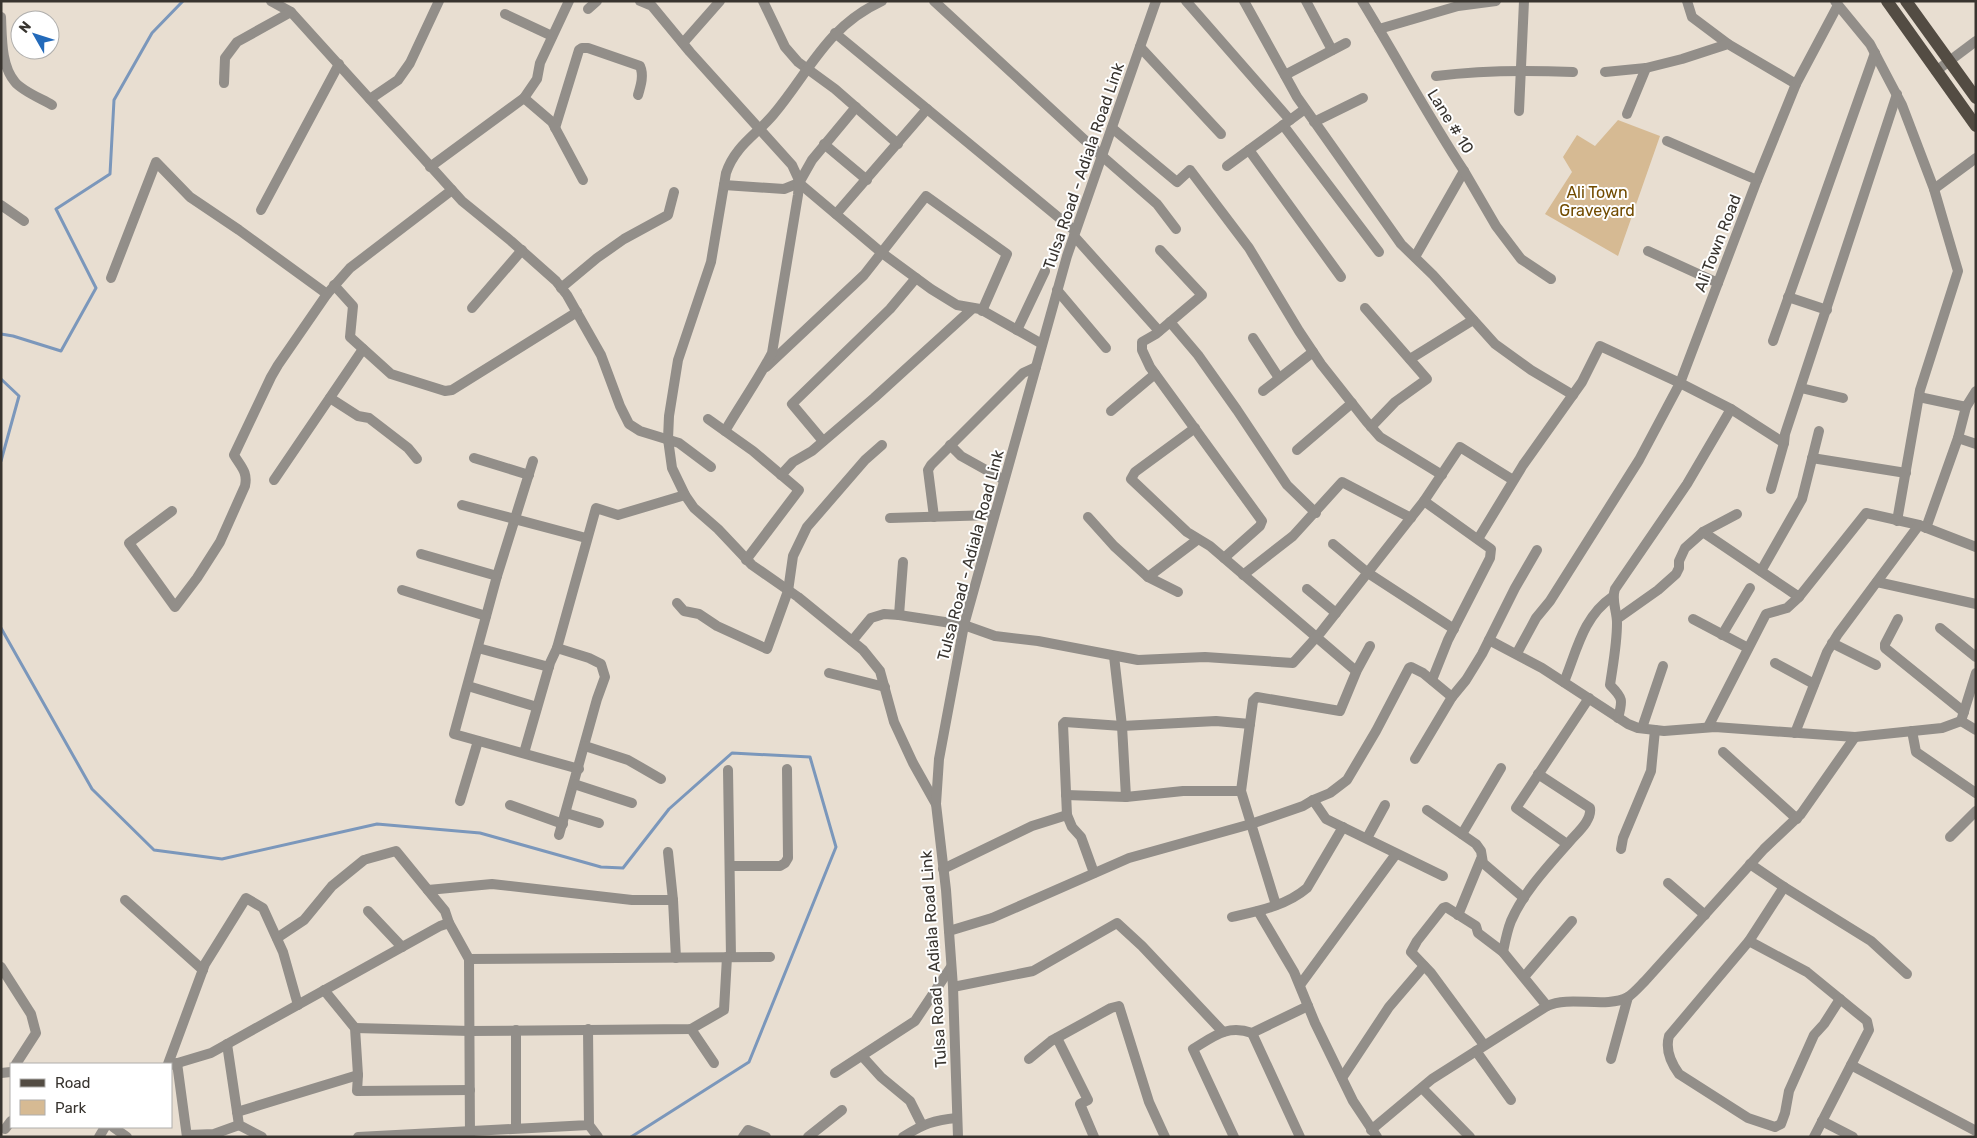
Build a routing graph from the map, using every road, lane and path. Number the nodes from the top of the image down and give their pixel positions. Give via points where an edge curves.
1 (271, 1) edge
2 (439, 1) edge
3 (569, 1) edge
4 (597, 1) edge
5 (640, 1) edge
6 (720, 1) edge
7 (763, 1) edge
8 (882, 1) edge
9 (934, 1) edge
10 (1156, 1) edge
11 (1186, 1) edge
12 (1244, 1) edge
13 (1306, 1) edge
14 (1362, 1) edge
15 (1496, 1) edge
16 (1524, 1) edge
17 (1687, 1) edge
18 (1887, 1) edge
19 (1908, 2) edge
20 (1837, 3) edge
21 (866, 4) edge
22 (1458, 4) edge
23 (588, 9) dead end
24 (291, 12) junction
25 (505, 14) dead end
26 (1, 17) edge
27 (1379, 29) junction
28 (835, 33) junction
29 (552, 36) junction
30 (1976, 42) edge
31 (683, 43) junction
32 (1346, 43) dead end
33 (1728, 44) junction
34 (1140, 47) junction
35 (1332, 50) junction
36 (1875, 53) junction
37 (1950, 62) junction
38 (339, 64) junction
39 (807, 68) junction
40 (1646, 68) junction
41 (1521, 70) junction
42 (1936, 71) junction
43 (1573, 72) dead end
44 (1605, 72) dead end
45 (1285, 75) junction
46 (1436, 76) dead end
47 (224, 83) dead end
48 (1796, 84) junction
49 (638, 94) dead end
50 (1897, 94) junction
51 (524, 98) junction
52 (1363, 98) dead end
53 (1976, 98) edge
54 (370, 99) junction
55 (52, 105) dead end
56 (856, 108) junction
57 (927, 109) junction
58 (1306, 109) junction
59 (1519, 111) dead end
60 (1627, 114) dead end
61 (1314, 122) junction
62 (1287, 123) junction
63 (1976, 126) edge
64 (555, 128) junction
65 (1112, 128) junction
66 (760, 130) junction
67 (1221, 134) dead end
68 (1667, 141) dead end
69 (824, 144) junction
70 (898, 144) junction
71 (1248, 150) junction
72 (1102, 156) junction
73 (1976, 158) edge
74 (430, 166) junction
75 (1227, 166) dead end
76 (1464, 171) junction
77 (583, 180) dead end
78 (867, 180) junction
79 (1757, 180) junction
80 (799, 183) junction
81 (724, 185) junction
82 (1934, 189) junction
83 (452, 190) junction
84 (674, 192) dead end
85 (1, 205) edge
86 (261, 210) dead end
87 (836, 214) junction
88 (24, 221) dead end
89 (1176, 229) dead end
90 (1074, 233) junction
91 (522, 250) junction
92 (1160, 250) dead end
93 (1648, 251) dead end
94 (1379, 252) dead end
95 (882, 254) junction
96 (1415, 257) junction
97 (1045, 271) dead end
98 (1341, 277) dead end
99 (111, 278) dead end
100 (916, 278) junction
101 (1551, 279) dead end
102 (1718, 283) junction
103 (334, 285) junction
104 (561, 288) junction
105 (1057, 290) junction
106 (327, 294) junction
107 (1788, 297) junction
108 (472, 308) dead end
109 (1365, 308) dead end
110 (977, 309) junction
111 (1828, 310) junction
112 (577, 312) junction
113 (1473, 320) junction
114 (1170, 322) junction
115 (1017, 330) junction
116 (1159, 331) junction
117 (1253, 338) dead end
118 (1773, 341) dead end
119 (1042, 344) junction
120 (1106, 348) dead end
121 (363, 349) junction
122 (1313, 352) junction
123 (1410, 359) junction
124 (766, 366) junction
125 (1036, 367) junction
126 (1155, 374) junction
127 (1279, 378) junction
128 (1680, 383) junction
129 (1801, 388) junction
130 (1263, 391) dead end
131 (1976, 391) edge
132 (1573, 395) junction
133 (1919, 397) junction
134 (330, 398) junction
135 (1843, 398) dead end
136 (1352, 403) junction
137 (1966, 407) junction
138 (1731, 409) junction
139 (1111, 411) dead end
140 (708, 419) dead end
141 (1371, 427) junction
142 (1195, 428) junction
143 (725, 431) junction
144 (1819, 431) dead end
145 (1958, 438) junction
146 (668, 439) junction
147 (823, 442) junction
148 (1784, 443) junction
149 (1976, 444) edge
150 (882, 445) dead end
151 (950, 445) junction
152 (1296, 450) dead end
153 (474, 458) dead end
154 (1812, 458) junction
155 (416, 459) dead end
156 (533, 461) dead end
157 (711, 467) dead end
158 (1906, 473) junction
159 (528, 475) junction
160 (781, 475) junction
161 (1442, 475) junction
162 (274, 480) dead end
163 (1004, 480) junction
164 (1513, 480) junction
165 (1771, 489) dead end
166 (685, 495) junction
167 (1424, 501) junction
168 (462, 505) dead end
169 (172, 511) dead end
170 (1316, 513) junction
171 (1737, 514) dead end
172 (994, 515) junction
173 (934, 517) junction
174 (1088, 517) dead end
175 (890, 518) dead end
176 (1411, 518) junction
177 (515, 519) junction
178 (1897, 521) junction
179 (1922, 526) junction
180 (1703, 532) junction
181 (586, 538) junction
182 (1478, 539) junction
183 (1197, 540) junction
184 (1333, 544) dead end
185 (1976, 547) edge
186 (1537, 550) dead end
187 (421, 554) dead end
188 (1224, 558) junction
189 (746, 560) junction
190 (903, 562) dead end
191 (1761, 571) junction
192 (1368, 572) junction
193 (1243, 575) junction
194 (497, 576) junction
195 (1148, 577) junction
196 (1877, 582) junction
197 (1750, 588) dead end
198 (1307, 589) dead end
199 (402, 590) dead end
200 (788, 591) junction
201 (1178, 592) dead end
202 (1612, 597) junction
203 (1799, 597) junction
204 (677, 603) dead end
205 (1976, 604) edge
206 (1336, 613) junction
207 (900, 615) junction
208 (486, 616) junction
209 (1693, 618) dead end
210 (1617, 619) junction
211 (1898, 619) dead end
212 (964, 625) junction
213 (1940, 628) dead end
214 (1454, 629) junction
215 (1722, 634) junction
216 (1316, 638) junction
217 (1489, 640) junction
218 (852, 641) junction
219 (1832, 643) junction
220 (1370, 646) dead end
221 (478, 648) junction
222 (557, 648) junction
223 (1748, 648) junction
224 (1517, 653) junction
225 (1114, 656) junction
226 (1976, 657) edge
227 (1775, 663) dead end
228 (1876, 665) dead end
229 (1663, 666) dead end
230 (549, 667) junction
231 (1356, 672) junction
232 (829, 673) dead end
233 (1976, 673) edge
234 (1432, 680) junction
235 (1564, 682) junction
236 (1814, 684) junction
237 (468, 686) junction
238 (885, 687) junction
239 (1452, 697) junction
240 (1589, 698) junction
241 (537, 707) junction
242 (1963, 716) junction
243 (1618, 718) junction
244 (1250, 724) junction
245 (1122, 726) junction
246 (1708, 727) junction
247 (1642, 728) junction
248 (1656, 730) junction
249 (1976, 730) edge
250 (1912, 731) junction
251 (1795, 733) junction
252 (1855, 737) junction
253 (478, 741) junction
254 (585, 746) junction
255 (1723, 752) dead end
256 (524, 753) junction
257 (1415, 759) dead end
258 (1501, 768) dead end
259 (579, 769) junction
260 (787, 769) dead end
261 (728, 770) dead end
262 (1538, 774) junction
263 (661, 779) dead end
264 (574, 784) junction
265 (1241, 791) junction
266 (1976, 793) edge
267 (1066, 795) junction
268 (1126, 797) junction
269 (1313, 800) junction
270 (460, 801) dead end
271 (632, 803) dead end
272 (936, 804) junction
273 (510, 805) dead end
274 (1385, 805) dead end
275 (1428, 810) dead end
276 (1976, 810) edge
277 (566, 813) junction
278 (1067, 815) junction
279 (1797, 819) junction
280 (599, 823) dead end
281 (563, 824) junction
282 (1251, 824) junction
283 (1343, 827) junction
284 (1462, 834) junction
285 (559, 835) dead end
286 (1368, 838) junction
287 (1950, 838) dead end
288 (1567, 844) junction
289 (1621, 849) dead end
290 (668, 852) dead end
291 (1396, 854) junction
292 (1481, 859) junction
293 (1750, 864) junction
294 (730, 866) junction
295 (943, 868) junction
296 (1094, 873) junction
297 (1442, 876) dead end
298 (1668, 883) dead end
299 (1784, 887) junction
300 (428, 890) junction
301 (1524, 898) junction
302 (125, 900) dead end
303 (673, 900) junction
304 (1276, 905) junction
305 (368, 911) dead end
306 (1258, 911) junction
307 (1705, 914) junction
308 (1458, 915) junction
309 (1232, 917) dead end
310 (1572, 921) dead end
311 (449, 923) junction
312 (949, 931) junction
313 (277, 938) junction
314 (1748, 941) junction
315 (402, 947) junction
316 (1503, 952) junction
317 (729, 957) junction
318 (770, 957) dead end
319 (676, 958) junction
320 (469, 960) junction
321 (1424, 966) junction
322 (1, 967) edge
323 (951, 967) junction
324 (204, 970) junction
325 (1907, 974) dead end
326 (1524, 977) junction
327 (1300, 986) junction
328 (953, 988) junction
329 (324, 990) junction
330 (1628, 997) junction
331 (1840, 999) junction
332 (298, 1005) junction
333 (1308, 1006) junction
334 (1547, 1006) junction
335 (355, 1028) junction
336 (588, 1029) junction
337 (516, 1030) junction
338 (691, 1030) junction
339 (470, 1031) junction
340 (1223, 1032) junction
341 (1252, 1033) junction
342 (1056, 1038) junction
343 (226, 1044) junction
344 (1480, 1048) junction
345 (862, 1056) junction
346 (1029, 1059) dead end
347 (1611, 1059) dead end
348 (15, 1063) edge
349 (714, 1063) dead end
350 (172, 1064) edge
351 (1851, 1065) junction
352 (835, 1073) dead end
353 (358, 1075) junction
354 (1342, 1078) junction
355 (1422, 1088) junction
356 (470, 1090) junction
357 (1511, 1100) dead end
358 (842, 1110) dead end
359 (237, 1112) junction
360 (957, 1118) junction
361 (1822, 1121) junction
362 (922, 1124) junction
363 (239, 1125) junction
364 (114, 1128) edge
365 (516, 1128) junction
366 (594, 1131) edge
367 (1976, 1131) edge
368 (470, 1133) edge
369 (1374, 1134) edge
370 (187, 1136) edge
371 (127, 1137) edge
372 (262, 1137) edge
373 (358, 1137) edge
374 (743, 1137) edge
375 (766, 1137) edge
376 (808, 1137) edge
377 (903, 1137) edge
378 (958, 1137) edge
379 (1094, 1137) edge
380 (1165, 1137) edge
381 (1234, 1137) edge
382 (1300, 1137) edge
383 (1470, 1137) edge
384 (1814, 1137) edge
385 (1853, 1137) edge

1 - 24 street
2 - 54 street via 410,64 394,84
3 - 29 street
4 - 23 street
5 - 31 street via 652,6
6 - 31 street
7 - 39 street via 785,47
8 - 21 street
9 - 72 street
10 - 34 street, Tulsa Road - Adiala Road Link
11 - 62 street
12 - 45 street
13 - 35 street
14 - 27 street, Lane # 10
15 - 22 street
16 - 41 street
17 - 33 street via 1692,17
18 - 42 main road
19 - 37 main road
20 - 36 street
20 - 48 street, Ali Town Road
21 - 28 street
22 - 27 street
24 - 38 street
24 - 47 street via 238,42 224,58
25 - 29 street
26 - 55 street via 4,62 11,76 16,84
27 - 76 street, Lane # 10 via 1432,124
28 - 39 street
28 - 57 street
29 - 51 street via 537,79
30 - 37 street
31 - 66 street
32 - 35 street
33 - 40 street
33 - 48 street
34 - 65 street, Tulsa Road - Adiala Road Link
34 - 67 street
35 - 45 street
36 - 50 street
36 - 107 street
37 - 42 street
37 - 53 main road
38 - 54 street
38 - 86 street
39 - 56 street
39 - 66 street
40 - 44 street
40 - 60 street
41 - 43 street
41 - 46 street
41 - 59 street
42 - 63 main road
45 - 58 street
48 - 79 street, Ali Town Road
49 - 64 street via 642,79 640,66 582,48
50 - 82 street
50 - 111 street
51 - 64 street
51 - 74 street
52 - 61 street
54 - 74 street
56 - 69 street
56 - 70 street
57 - 70 street
57 - 90 street
58 - 61 street
58 - 62 street
61 - 96 street via 1401,244
62 - 71 street
62 - 94 street
64 - 77 street
65 - 72 street, Tulsa Road - Adiala Road Link
65 - 122 street via 1177,182 1190,170 1249,248
66 - 80 street via 792,165
66 - 81 street via 742,144 730,161
68 - 79 street
69 - 78 street
69 - 80 street
70 - 78 street
71 - 75 street
71 - 98 street
72 - 89 street via 1157,204
72 - 90 street, Tulsa Road - Adiala Road Link
73 - 82 street
74 - 83 street
76 - 96 street, Lane # 10
76 - 101 street via 1496,226 1521,259
78 - 87 street
79 - 102 street, Ali Town Road
80 - 81 street via 784,189
80 - 87 street
80 - 124 street via 778,327
81 - 146 street via 711,262 678,360
82 - 133 street via 1958,271
83 - 91 street
83 - 103 street via 350,268
84 - 104 street via 668,214 624,239
85 - 88 street
87 - 95 street
90 - 105 street, Tulsa Road - Adiala Road Link
90 - 116 street
91 - 104 street
91 - 108 street
92 - 114 street via 1202,294
93 - 102 street
95 - 100 street
95 - 110 street via 926,196 1007,254
95 - 124 street via 864,275
96 - 113 street
97 - 115 street
99 - 106 street via 156,162 190,197
100 - 110 street via 957,305
100 - 147 street via 890,310 792,404
102 - 128 street, Ali Town Road
103 - 106 street
103 - 121 street via 353,306 350,337
104 - 112 street
105 - 119 street, Tulsa Road - Adiala Road Link
105 - 120 street
106 - 169 street via 271,377 234,455 245,471 245,486 220,542 175,607 129,543
107 - 111 street
107 - 118 street
109 - 123 street
110 - 115 street
110 - 147 street
111 - 129 street
112 - 121 street via 452,390 445,391 390,374
112 - 146 street via 601,355 629,424 640,431
113 - 123 street
113 - 132 street via 1495,344
114 - 116 street
114 - 170 street via 1185,338 1287,485
115 - 119 street
116 - 126 street via 1142,342 1142,350
117 - 127 street
119 - 125 street, Tulsa Road - Adiala Road Link
121 - 134 street
122 - 127 street
122 - 136 street
123 - 141 street via 1425,376 1425,381 1395,402
124 - 143 street
125 - 151 street via 1023,373
125 - 163 street, Tulsa Road - Adiala Road Link
126 - 139 street
126 - 142 street
127 - 130 street
128 - 132 street via 1600,346
128 - 138 street
128 - 224 street, Ali Town Road via 1639,460 1536,618
129 - 135 street
129 - 148 street
131 - 137 street
132 - 164 street
133 - 137 street
133 - 158 street
134 - 155 street via 358,416 369,418 408,448
134 - 162 street
136 - 141 street
136 - 152 street
137 - 145 street
138 - 148 street
138 - 202 street via 1688,484
140 - 143 street
141 - 161 street via 1380,437
142 - 183 street via 1135,472 1131,479
142 - 188 street via 1262,522
143 - 160 street
144 - 154 street
145 - 149 street
145 - 179 street
146 - 157 street
146 - 166 street via 672,468
147 - 160 street via 793,462
148 - 165 street
150 - 200 street via 865,460 807,528 793,556
151 - 163 street via 961,456
151 - 173 street via 928,470
153 - 159 street
154 - 158 street
154 - 191 street via 1802,499
156 - 159 street
158 - 178 street
159 - 177 street
160 - 189 street via 798,488 798,493
161 - 164 street via 1460,447
161 - 167 street
163 - 172 street, Tulsa Road - Adiala Road Link
164 - 182 street
166 - 181 street via 618,515 596,508
166 - 189 street
167 - 176 street
167 - 182 street
168 - 177 street
170 - 176 street via 1342,482
170 - 193 street via 1293,536
171 - 180 street
172 - 173 street
172 - 212 street, Tulsa Road - Adiala Road Link
173 - 175 street
174 - 195 street
176 - 192 street
177 - 181 street
177 - 194 street
178 - 179 street
178 - 203 street via 1866,513
179 - 185 street
179 - 196 street
180 - 191 street
180 - 210 street via 1686,548 1678,561 1676,574
181 - 222 street
182 - 214 street via 1491,549 1490,558
183 - 188 street
183 - 195 street
184 - 192 street
186 - 217 street
187 - 194 street
188 - 193 street
189 - 200 street
190 - 207 street
191 - 203 street
192 - 206 street
192 - 214 street
193 - 216 street
194 - 208 street
195 - 201 street
196 - 205 street
196 - 219 street
197 - 215 street
198 - 206 street
199 - 208 street
200 - 204 street via 767,649 699,614 684,611
200 - 218 street
202 - 210 street
202 - 235 street via 1588,620
203 - 223 street via 1788,608 1766,614
206 - 216 street
207 - 212 street
207 - 218 street via 884,614 871,618
208 - 221 street
209 - 215 street
210 - 243 street via 1617,644 1610,684 1621,697
211 - 242 street via 1886,648
212 - 225 street via 994,636
212 - 272 street, Tulsa Road - Adiala Road Link via 939,759
213 - 226 street
214 - 234 street
215 - 223 street
216 - 225 street via 1293,662 1205,657 1138,660
216 - 231 street
217 - 224 street
217 - 239 street
218 - 238 street via 880,671
219 - 228 street
219 - 236 street
220 - 231 street
221 - 230 street
221 - 237 street
222 - 230 street
222 - 254 street via 589,658 601,664 604,670 605,677
223 - 246 street
224 - 235 street
225 - 245 street
227 - 236 street
229 - 247 street
230 - 241 street
231 - 244 street via 1340,711 1257,696 1253,701
232 - 238 street
233 - 242 street
234 - 239 street
234 - 269 street via 1423,672 1409,668 1347,780 1330,793
235 - 240 street
236 - 251 street
237 - 241 street
237 - 253 street via 454,734
238 - 272 street via 894,722
239 - 257 street
240 - 243 street
240 - 262 street
241 - 256 street
242 - 249 street
242 - 250 street via 1942,728
243 - 247 street
244 - 245 street via 1216,721
244 - 265 street
245 - 267 street via 1064,722
245 - 268 street
246 - 248 street
246 - 251 street
247 - 248 street
248 - 289 street via 1651,772
250 - 252 street
250 - 266 street via 1916,752
251 - 252 street
252 - 279 street
253 - 256 street
253 - 270 street
254 - 259 street
254 - 263 street via 628,760
255 - 279 street
256 - 259 street
258 - 284 street
259 - 264 street
260 - 294 street via 788,858 785,864
261 - 294 street
262 - 288 street via 1516,808
262 - 288 street via 1590,808 1589,818
264 - 271 street
264 - 277 street
265 - 268 street via 1183,791
265 - 282 street
267 - 268 street
267 - 278 street
269 - 282 street
269 - 283 street via 1326,819
272 - 295 street, Tulsa Road - Adiala Road Link
273 - 281 street
274 - 286 street
275 - 284 street
276 - 287 street
277 - 280 street
277 - 281 street
278 - 295 street via 1032,826
278 - 296 street via 1081,837
279 - 293 street
281 - 285 street
282 - 296 street via 1129,858
282 - 304 street
283 - 286 street
283 - 304 street via 1307,888
284 - 292 street via 1480,847
286 - 291 street
288 - 301 street
290 - 303 street
291 - 297 street
291 - 327 street
292 - 301 street
292 - 308 street
293 - 299 street
293 - 307 street
294 - 317 street
295 - 312 street, Tulsa Road - Adiala Road Link
296 - 312 street via 992,918
298 - 307 street
299 - 314 street
299 - 325 street via 1871,941
300 - 303 street via 492,884 632,900
300 - 311 street via 445,911
300 - 313 street via 396,851 365,860 332,886 304,920
301 - 316 street via 1510,922
302 - 324 street
303 - 319 street
304 - 306 street
305 - 315 street
306 - 309 street
306 - 327 street
307 - 330 street
308 - 316 street via 1476,926 1478,933
308 - 321 street via 1443,908 1412,949 1411,952
310 - 326 street
311 - 315 street
311 - 320 street
312 - 323 street, Tulsa Road - Adiala Road Link
313 - 324 street via 263,908 246,898
313 - 332 street
314 - 331 street via 1807,972
314 - 331 street via 1669,1036 1668,1048 1679,1074 1748,1118 1775,1127 1781,1124 1796,1072 1814,1035
315 - 329 street
316 - 326 street
317 - 318 street
317 - 319 street
317 - 338 street via 724,1010
319 - 320 street
320 - 339 street
321 - 344 street
321 - 354 street via 1389,1007
322 - 348 street via 31,1014 36,1033
323 - 328 street, Tulsa Road - Adiala Road Link
323 - 345 street via 915,1021
324 - 350 street
326 - 334 street
327 - 333 street
328 - 340 street via 1033,971 1117,923
328 - 360 street, Tulsa Road - Adiala Road Link
329 - 332 street
329 - 335 street
330 - 334 street via 1616,1001 1556,1002
330 - 347 street
331 - 351 street via 1869,1025
332 - 343 street
333 - 341 street
333 - 354 street
334 - 344 street
335 - 339 street
335 - 353 street
336 - 337 street
336 - 338 street
336 - 366 street
337 - 339 street
337 - 365 street
338 - 349 street
339 - 356 street
340 - 341 street via 1243,1030
340 - 381 street via 1193,1049
341 - 382 street
342 - 346 street
342 - 379 street via 1088,1100 1080,1104
342 - 380 street via 1119,1006 1149,1102
343 - 350 street via 211,1053
343 - 359 street
344 - 355 street
344 - 357 street
345 - 352 street
345 - 362 street via 910,1101
350 - 370 street
351 - 361 street
351 - 367 street
353 - 356 street via 357,1090
353 - 359 street
354 - 369 street
355 - 369 street
355 - 383 street
356 - 368 street
358 - 376 street
359 - 363 street
360 - 362 street
360 - 378 street, Tulsa Road - Adiala Road Link
361 - 384 street
361 - 385 street
362 - 377 street
363 - 370 street via 214,1134
363 - 372 street
364 - 371 street
365 - 366 street
365 - 368 street
368 - 373 street
374 - 375 street via 748,1130

